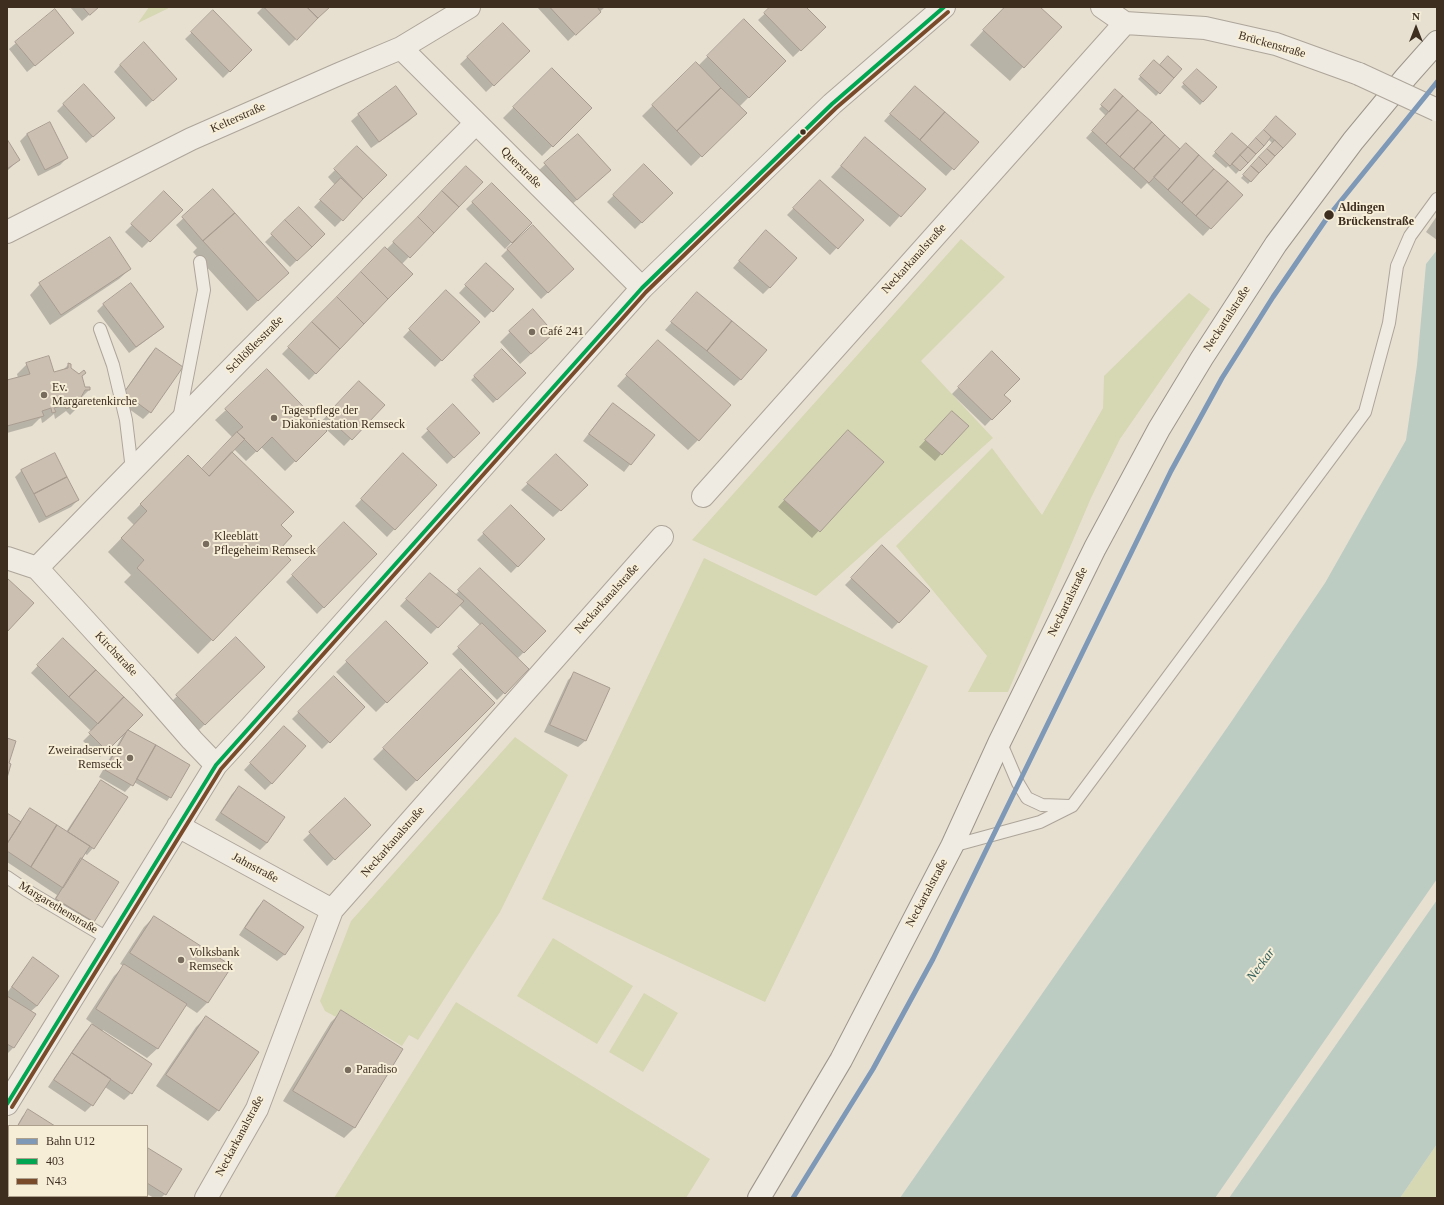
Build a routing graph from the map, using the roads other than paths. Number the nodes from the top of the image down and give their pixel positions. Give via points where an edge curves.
1 (469, 7) edge
2 (944, 7) edge
3 (1102, 7) edge
4 (1124, 23) junction
5 (1437, 42) edge
6 (401, 48) junction
7 (1437, 110) edge
8 (476, 123) junction
9 (1437, 199) edge
10 (7, 232) edge
11 (200, 262) dead end
12 (642, 288) junction
13 (100, 329) dead end
14 (179, 422) junction
15 (132, 470) junction
16 (703, 496) dead end
17 (662, 537) dead end
18 (7, 558) edge
19 (37, 568) junction
20 (1000, 741) junction
21 (216, 765) junction
22 (1072, 806) junction
23 (178, 826) junction
24 (952, 846) junction
25 (7, 877) edge
26 (332, 910) junction
27 (109, 939) junction
28 (7, 1104) edge
29 (206, 1198) edge
30 (759, 1198) edge

1 - 6 street, Kelterstraße
2 - 12 street via 832,104
3 - 4 street
4 - 7 street, Brückenstraße, bridge via 1212,29 1276,44 1359,74
4 - 16 street, Neckarkanalstraße
5 - 20 street, Neckartalstraße via 1353,141 1276,244 1202,358 1159,429 1095,548
6 - 8 street, Querstraße
6 - 10 street, Kelterstraße via 191,139
8 - 12 street, Querstraße
8 - 14 street, Schlößlesstraße
9 - 22 lane via 1410,236 1397,266 1389,323 1366,412
11 - 14 lane via 204,290
12 - 21 street
13 - 15 lane via 113,365 126,420
14 - 15 street, Schlößlesstraße
15 - 19 street, Schlößlesstraße
17 - 26 street, Neckarkanalstraße
18 - 19 street, Kirchstraße
19 - 21 street, Kirchstraße
20 - 22 lane via 1027,798 1042,804
20 - 24 street, Neckartalstraße
21 - 23 street
22 - 24 lane via 1040,822
23 - 26 street, Jahnstraße
23 - 27 street
24 - 30 street, Neckartalstraße via 841,1060
25 - 27 lane, Margarethenstraße
26 - 29 street, Neckarkanalstraße via 257,1108
27 - 28 street

